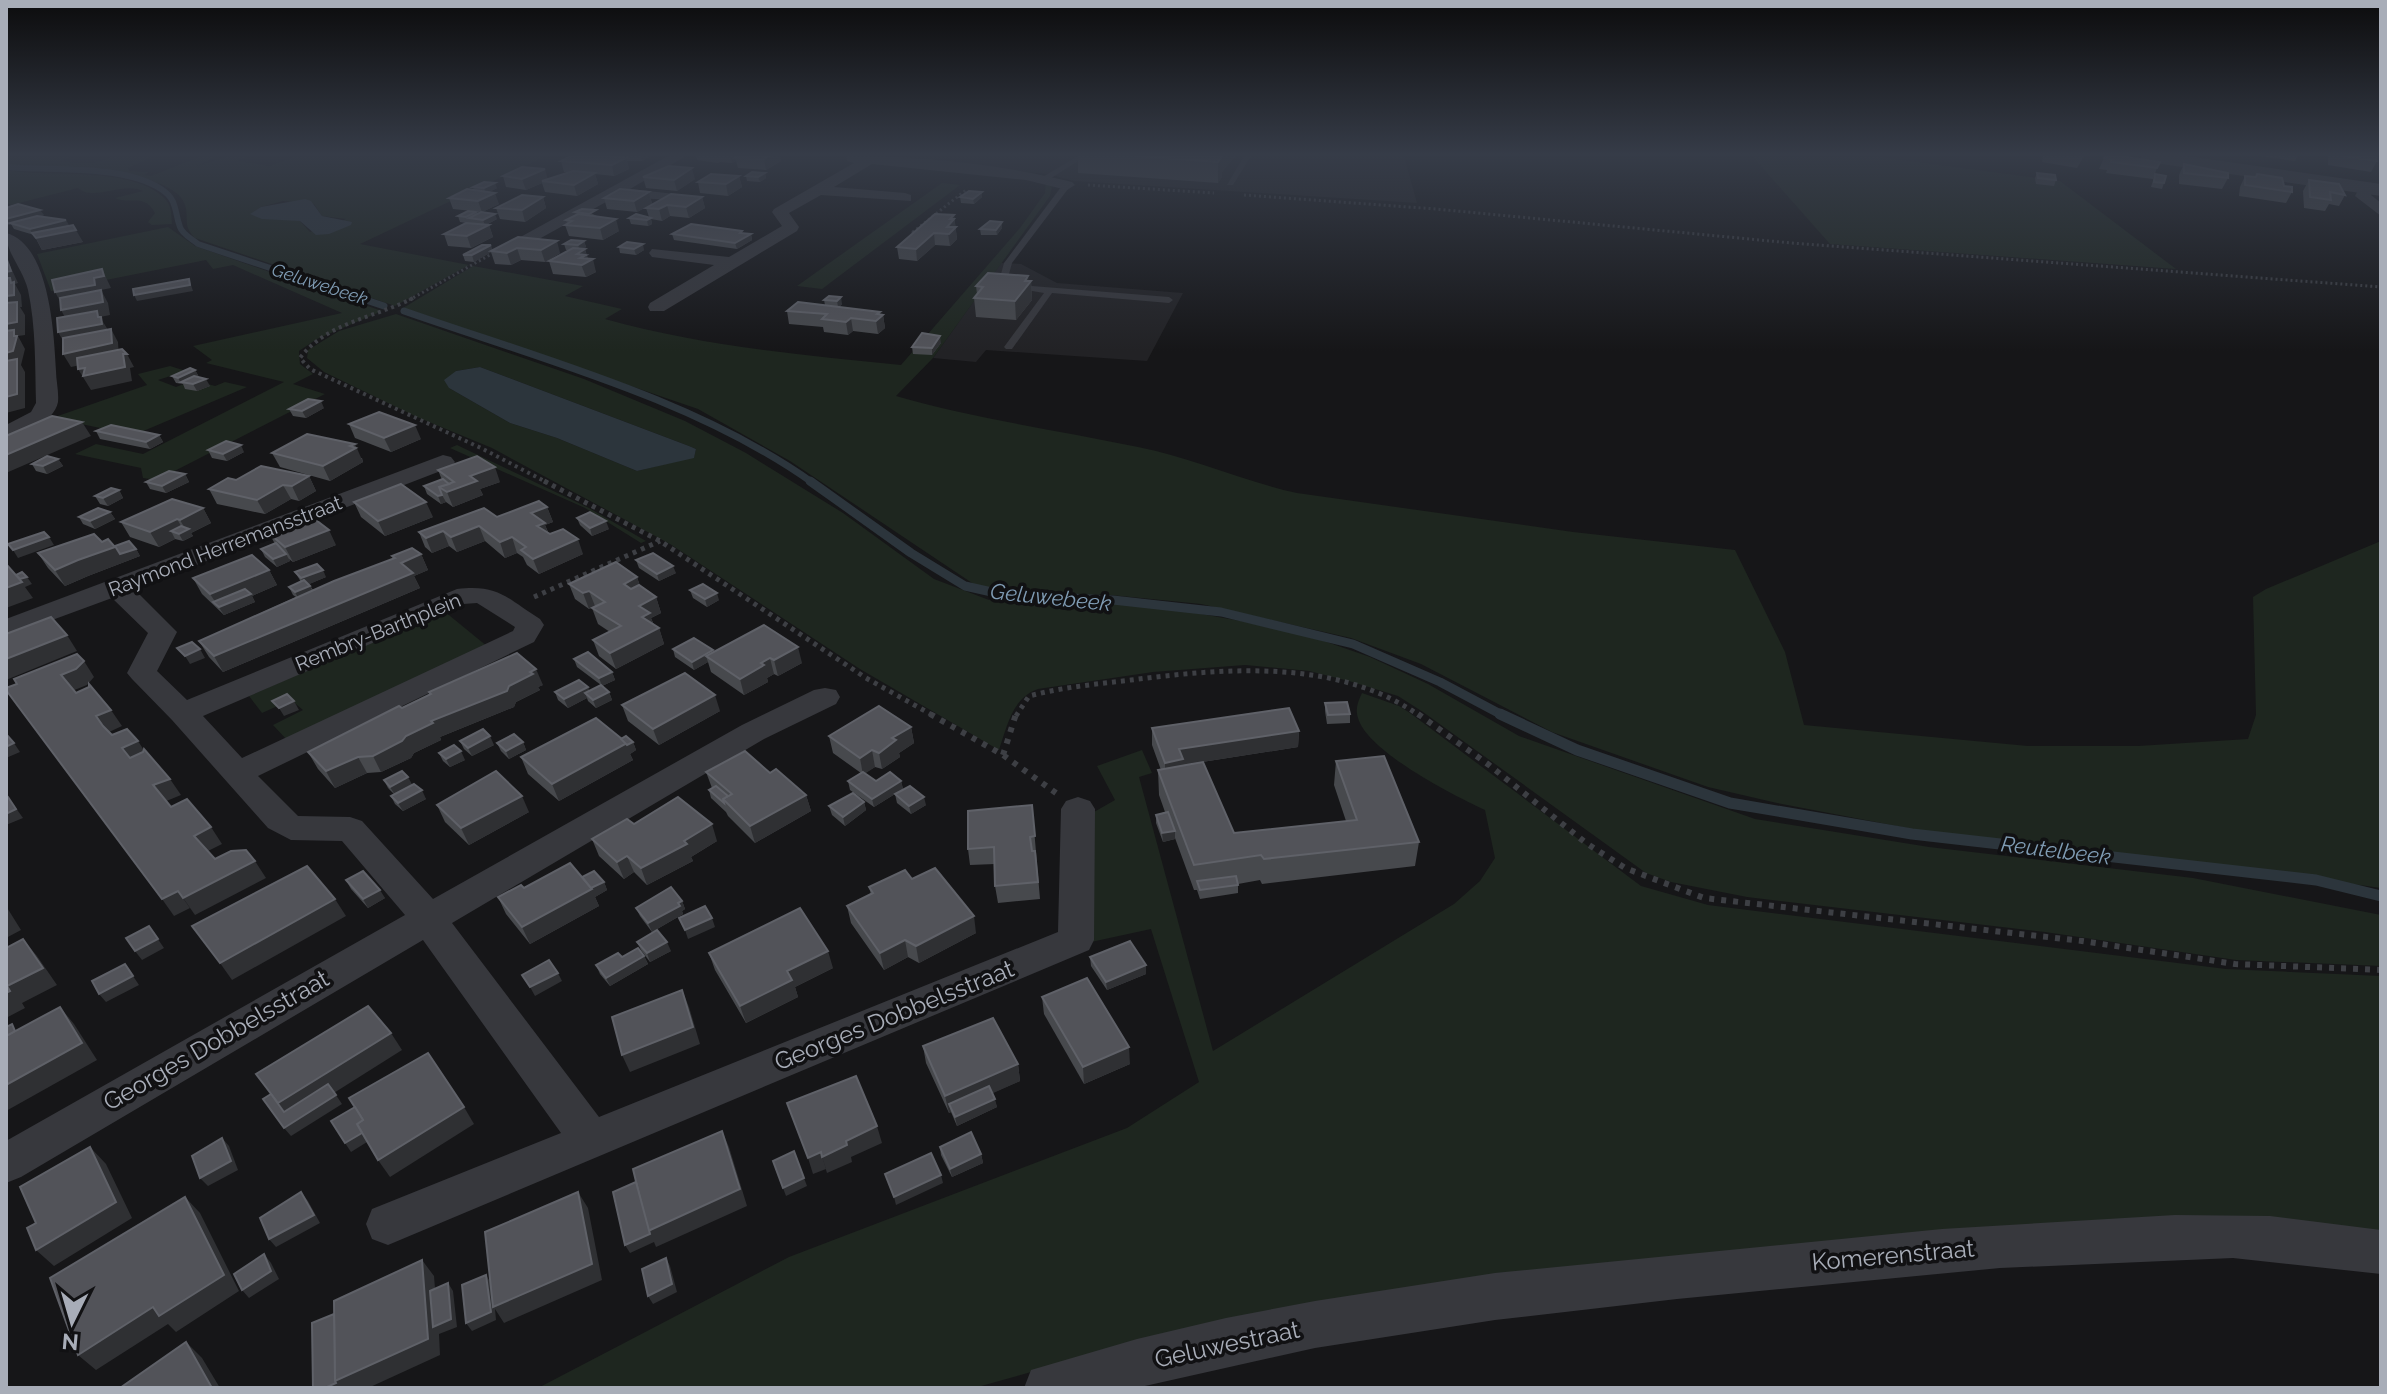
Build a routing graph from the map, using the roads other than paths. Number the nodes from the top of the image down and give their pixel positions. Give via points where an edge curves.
1 (559, 221) edge
2 (787, 221) edge
3 (1040, 221) edge
4 (6, 238) edge
5 (524, 240) edge
6 (658, 253) dead end
7 (730, 262) junction
8 (1049, 291) junction
9 (1169, 300) dead end
10 (657, 307) dead end
11 (1009, 347) dead end
12 (6, 434) edge
13 (443, 462) dead end
14 (116, 587) junction
15 (6, 629) edge
16 (825, 697) dead end
17 (183, 713) junction
18 (237, 773) junction
19 (1078, 809) road end
20 (427, 917) junction
21 (591, 1140) junction
22 (6, 1163) edge
23 (388, 1224) dead end
24 (2381, 1252) edge
25 (1406, 1309) joint
26 (1049, 1388) edge

1 - 5 street
2 - 7 street via 791,227
3 - 8 lane via 1005,274 1017,286
4 - 12 street via 18,245 36,283 47,403 39,416
6 - 7 street
7 - 10 street
8 - 9 lane
8 - 11 lane
13 - 14 street, Raymond Herremansstraat
14 - 15 street, Raymond Herremansstraat
14 - 17 street via 163,632 142,673
16 - 20 street, Georges Dobbelsstraat via 753,732
17 - 18 street
17 - 18 street, Rembry-Barthplein via 457,597 482,594 530,625 524,636
18 - 20 street via 291,828 350,829
19 - 21 street, Georges Dobbelsstraat via 1076,940
20 - 21 street
20 - 22 street, Georges Dobbelsstraat
21 - 23 street, Georges Dobbelsstraat
24 - 25 street, Komerenstraat via 2237,1236 2015,1244 1499,1294
25 - 26 street, Geluwestraat via 1125,1365

